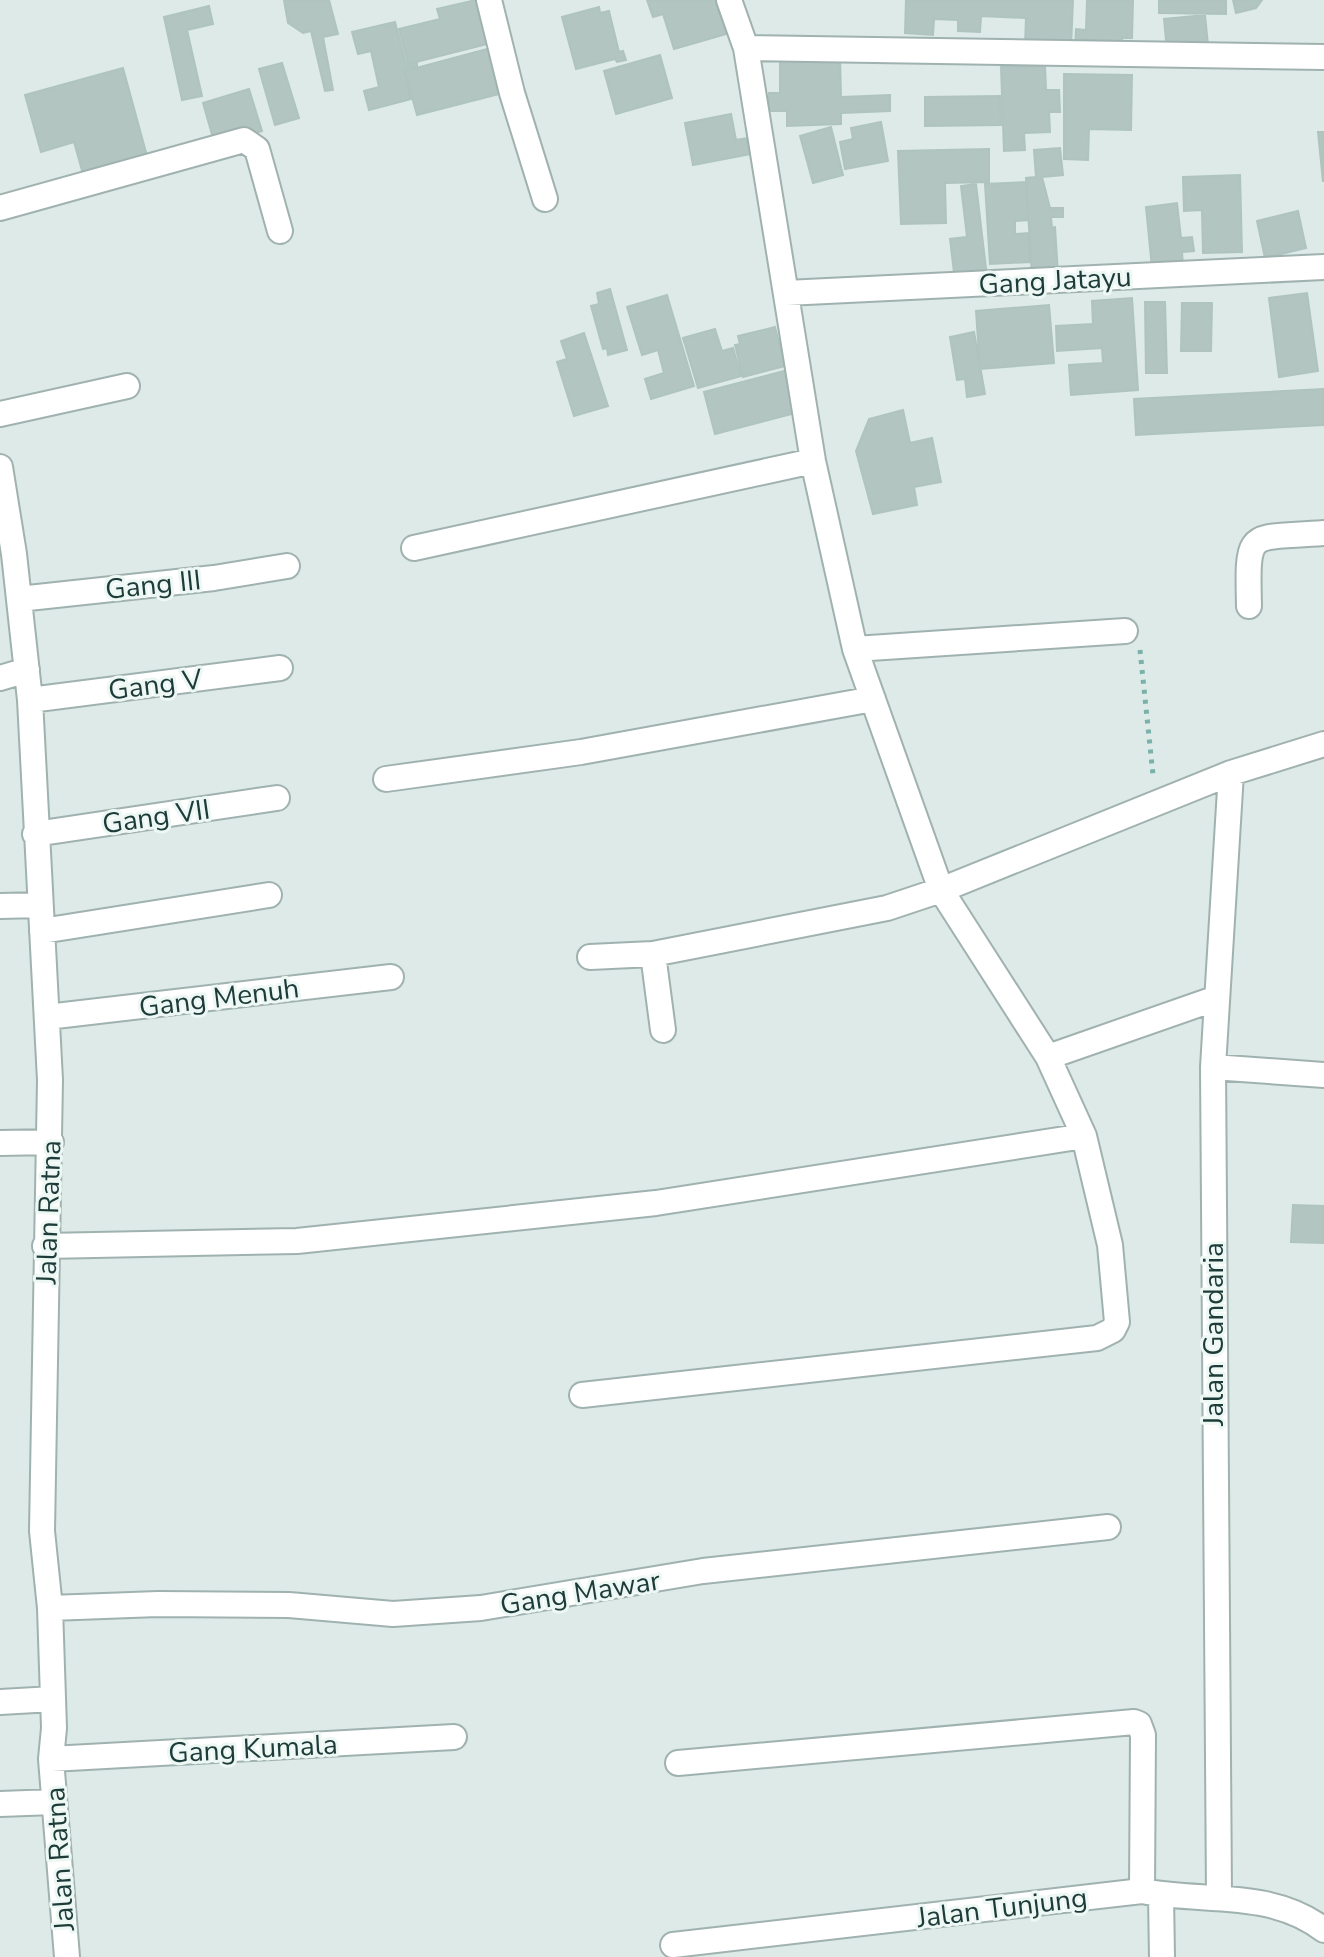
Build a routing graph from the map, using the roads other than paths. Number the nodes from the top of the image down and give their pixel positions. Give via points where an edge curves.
1 (489, 0) edge
2 (729, 0) edge
3 (746, 48) junction
4 (1324, 57) edge
5 (545, 199) dead end
6 (0, 208) edge
7 (280, 231) dead end
8 (1324, 267) edge
9 (786, 293) junction
10 (127, 386) dead end
11 (0, 414) edge
12 (813, 461) junction
13 (0, 467) edge
14 (1324, 533) edge
15 (414, 548) dead end
16 (7, 554) edge
17 (287, 566) dead end
18 (19, 599) junction
19 (1249, 606) dead end
20 (1125, 631) road end
21 (855, 649) junction
22 (280, 668) dead end
23 (27, 670) junction
24 (0, 678) edge
25 (873, 699) junction
26 (30, 700) junction
27 (1324, 744) edge
28 (1231, 773) junction
29 (386, 779) dead end
30 (277, 798) dead end
31 (35, 834) junction
32 (941, 890) junction
33 (269, 895) dead end
34 (40, 905) junction
35 (0, 906) edge
36 (42, 931) junction
37 (653, 954) junction
38 (590, 957) dead end
39 (391, 977) dead end
40 (1214, 999) junction
41 (47, 1017) junction
42 (663, 1030) dead end
43 (1048, 1057) junction
44 (1213, 1067) junction
45 (1324, 1075) edge
46 (1084, 1136) junction
47 (51, 1142) junction
48 (0, 1143) edge
49 (45, 1246) junction
50 (582, 1395) dead end
51 (1108, 1527) dead end
52 (50, 1608) junction
53 (53, 1699) junction
54 (0, 1702) edge
55 (454, 1737) dead end
56 (51, 1759) junction
57 (678, 1763) dead end
58 (54, 1802) junction
59 (0, 1804) edge
60 (1152, 1893) junction
61 (1219, 1895) junction
62 (1324, 1930) edge
63 (673, 1945) dead end
64 (67, 1957) edge
65 (1162, 1957) edge

1 - 5 street
2 - 3 street
3 - 4 street
3 - 9 street
6 - 7 street via 244,140 257,149
8 - 9 street, Gang Jatayu
9 - 12 street
10 - 11 street
12 - 15 street
12 - 21 street
13 - 16 street, Jalan Ratna
14 - 19 street via 1254,542 1248,552
16 - 18 street, Jalan Ratna
17 - 18 street, Gang III
18 - 23 street, Jalan Ratna
20 - 21 street
21 - 25 street
22 - 26 street, Gang V
23 - 24 street
23 - 26 street, Jalan Ratna
25 - 29 street via 581,752
25 - 32 street
26 - 31 street, Jalan Ratna
27 - 28 street
28 - 32 street
28 - 40 street, Jalan Gandaria
30 - 31 street, Gang VII
31 - 34 street, Jalan Ratna
32 - 37 street via 887,908
32 - 43 street
33 - 36 street
34 - 35 street
34 - 36 street, Jalan Ratna
36 - 41 street, Jalan Ratna
37 - 38 street
37 - 42 street
39 - 41 street, Gang Menuh
40 - 43 street
40 - 44 street, Jalan Gandaria
41 - 47 street, Jalan Ratna
43 - 46 street
44 - 45 street
44 - 61 street, Jalan Gandaria
46 - 49 street via 656,1203 328,1238
46 - 50 street via 1110,1245 1118,1311 1113,1330 1104,1336
47 - 48 street
47 - 49 street, Jalan Ratna
49 - 52 street, Jalan Ratna via 42,1531
51 - 52 street, Gang Mawar via 703,1571 481,1608 393,1614 289,1605
52 - 53 street, Jalan Ratna
53 - 54 street
53 - 56 street, Jalan Ratna
55 - 56 street, Gang Kumala
56 - 58 street, Jalan Ratna
57 - 60 street via 1134,1722 1143,1735
58 - 59 street
58 - 64 street, Jalan Ratna
60 - 61 street, Jalan Tunjung
60 - 63 street, Jalan Tunjung
60 - 65 street
61 - 62 street, Jalan Tunjung via 1309,1918

